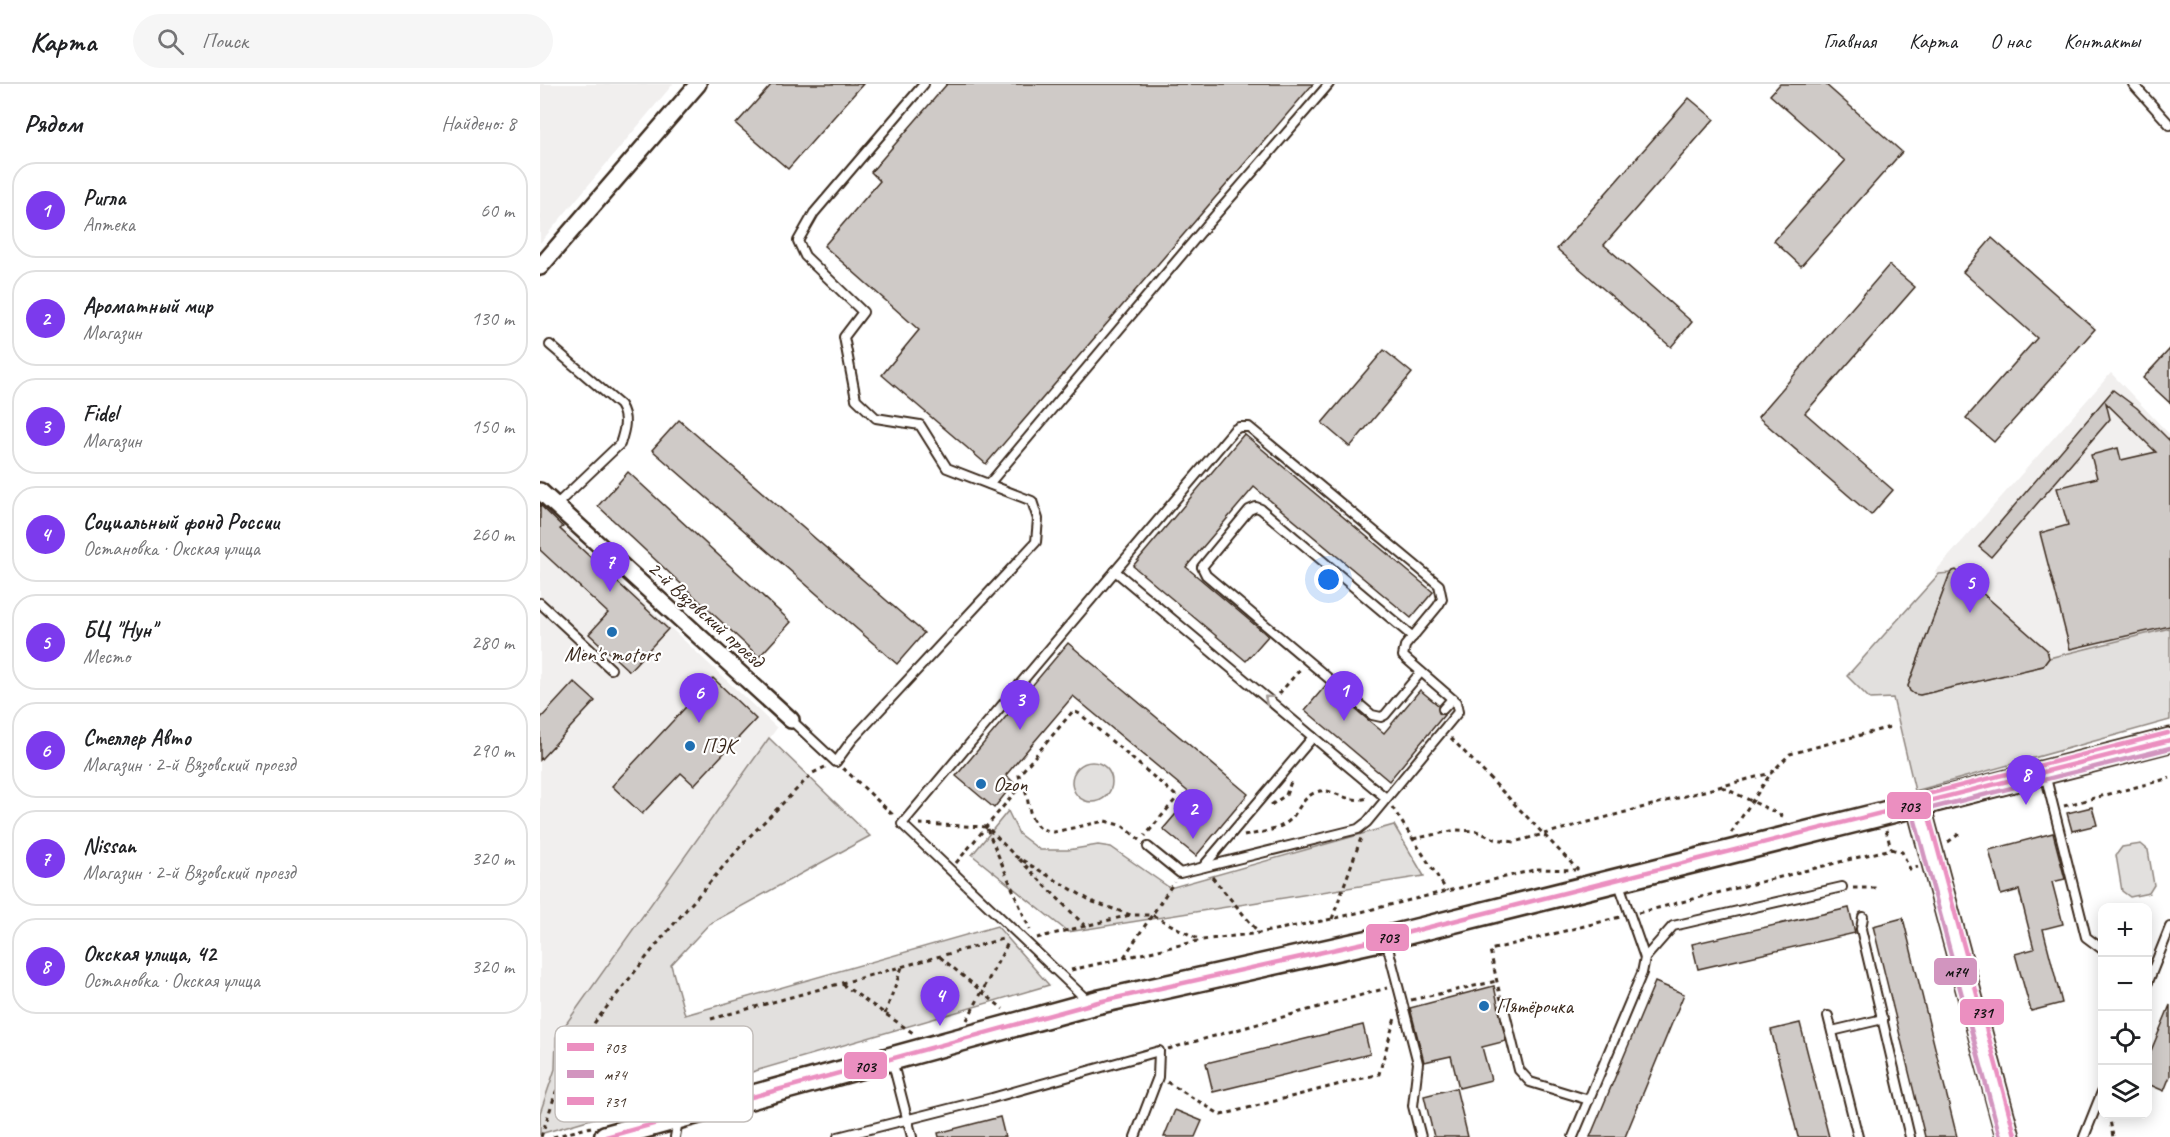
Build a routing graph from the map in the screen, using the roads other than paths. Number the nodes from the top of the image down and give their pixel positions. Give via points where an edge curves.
1 (698, 84) edge
2 (924, 84) edge
3 (1329, 84) edge
4 (2133, 84) edge
5 (2170, 125) edge
6 (540, 267) edge
7 (550, 345) dead end
8 (989, 484) junction
9 (540, 491) edge
10 (556, 505) junction
11 (1115, 571) junction
12 (540, 603) edge
13 (1413, 637) junction
14 (611, 669) dead end
15 (1421, 672) junction
16 (1452, 699) junction
17 (1443, 709) dead end
18 (791, 720) joint
19 (1313, 737) junction
20 (2170, 740) edge
21 (2045, 772) junction
22 (1384, 796) junction
23 (1917, 798) junction
24 (1148, 847) dead end
25 (1203, 867) junction
26 (1617, 879) junction
27 (1842, 888) road end
28 (1863, 917) dead end
29 (2170, 927) edge
30 (1386, 939) junction
31 (2098, 946) edge
32 (1645, 958) junction
33 (2152, 972) edge
34 (1091, 1004) junction
35 (1504, 1009) road end
36 (1828, 1016) dead end
37 (1883, 1019) junction
38 (1832, 1032) junction
39 (892, 1059) junction
40 (1588, 1100) junction
41 (753, 1103) edge
42 (2098, 1104) edge
43 (908, 1119) junction
44 (693, 1122) edge
45 (677, 1127) edge
46 (606, 1137) edge
47 (838, 1137) edge
48 (912, 1137) edge
49 (1136, 1137) edge
50 (1421, 1137) edge
51 (1573, 1137) edge
52 (1858, 1137) edge
53 (1911, 1137) edge
54 (2008, 1137) edge
55 (2084, 1137) edge

1 - 6 street
2 - 8 lane via 814,213 798,241 805,256 863,312 844,337 856,399 876,418 920,425 947,468
3 - 8 lane
4 - 5 lane
7 - 10 lane via 626,414 620,444
8 - 18 lane via 1032,501 1038,519 1036,542 836,762
9 - 10 street, 2-й Вязовский проезд
10 - 18 street, 2-й Вязовский проезд
11 - 13 lane via 1234,430 1249,427 1439,585 1442,599
19 -> 11 lane
11 - 34 lane via 899,824
12 - 14 lane
13 - 15 lane via 1403,656
13 - 15 lane via 1256,507 1249,510 1202,567 1206,575 1377,717 1385,715
15 - 16 lane
16 - 17 lane
16 - 22 lane via 1458,712
19 - 22 lane
19 - 25 lane
20 - 21 main road
21 - 23 main road
21 - 31 lane via 2086,937
22 - 25 lane via 1366,822 1353,831
23 - 26 main road
23 - 54 main road
24 - 25 lane via 1180,873
26 - 30 main road
26 - 32 lane
27 - 32 lane via 1673,926
28 - 37 lane via 1861,929
29 - 33 lane
30 - 34 main road
30 - 50 lane via 1418,1063 1413,1106
32 - 40 lane via 1642,974
34 - 39 main road
35 - 40 lane via 1519,1070 1530,1082
36 - 38 lane
37 - 38 lane
37 - 53 lane
38 - 52 lane
39 - 41 main road
39 - 43 lane
40 - 51 lane
42 - 55 lane
43 - 47 lane
43 - 48 lane
43 - 49 lane via 1159,1052 1158,1077
44 - 45 main road
45 - 46 main road

